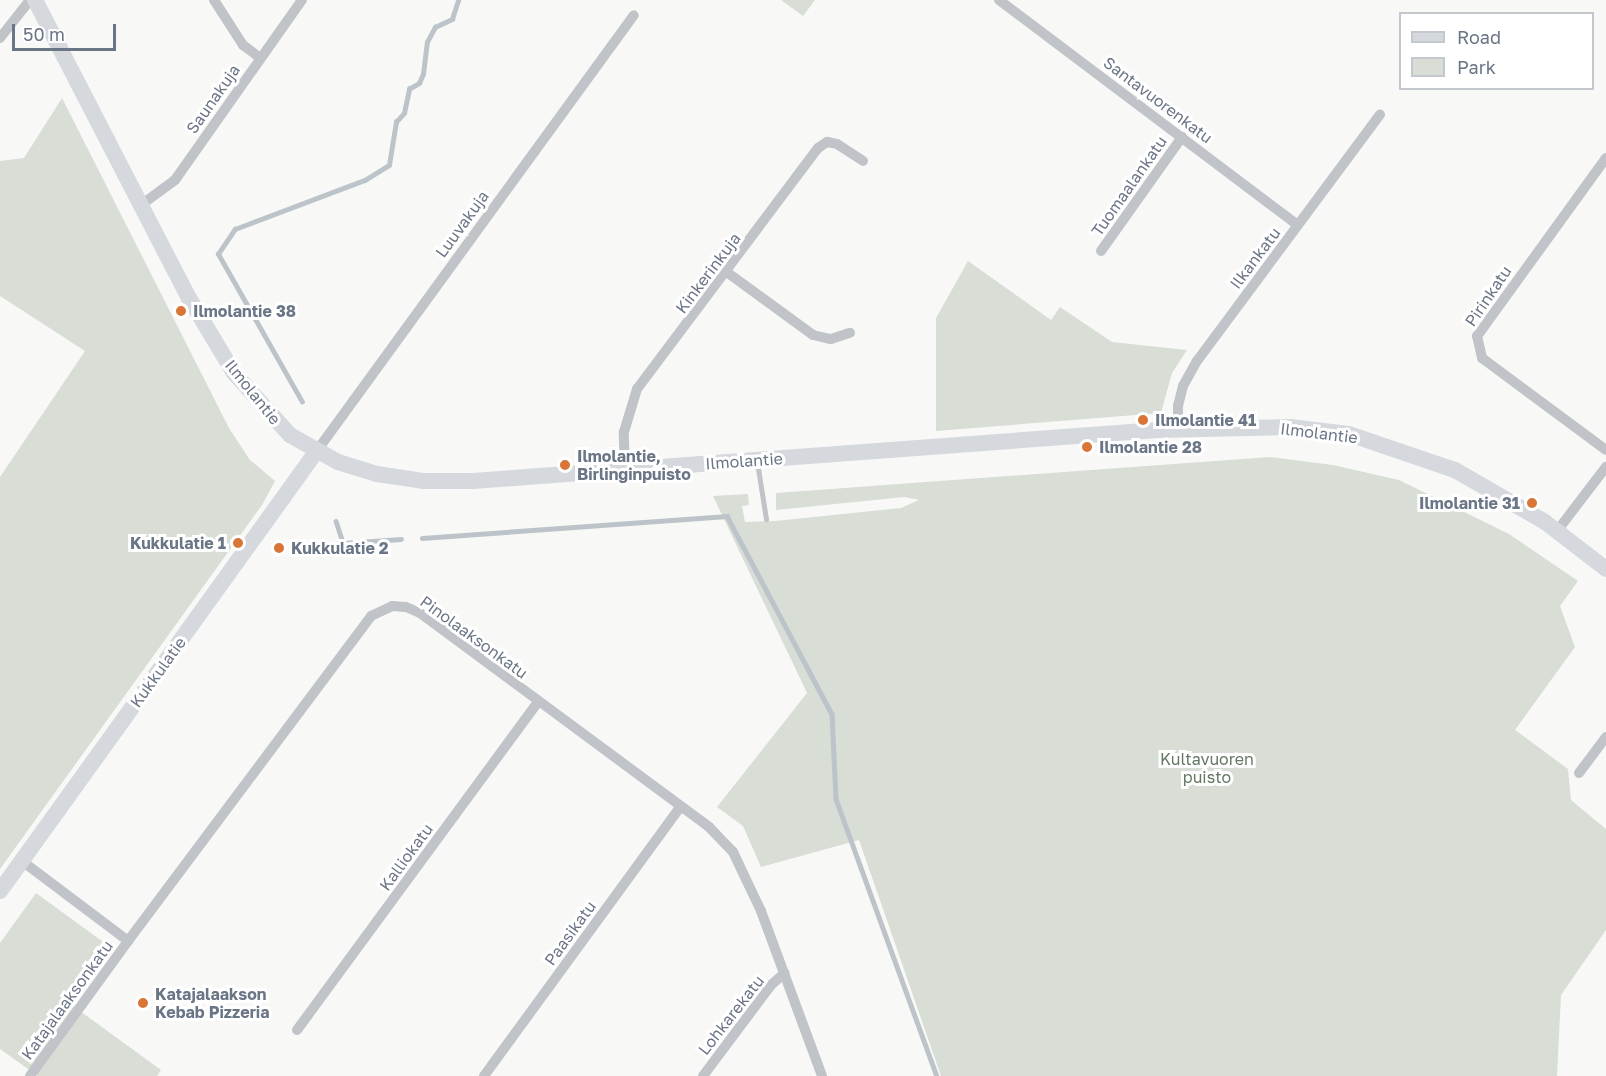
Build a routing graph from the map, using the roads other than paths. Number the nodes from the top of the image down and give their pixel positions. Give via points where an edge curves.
1 (30, 0) edge
2 (34, 0) edge
3 (214, 0) edge
4 (302, 0) edge
5 (999, 0) edge
6 (634, 15) dead end
7 (0, 38) edge
8 (260, 58) junction
9 (1380, 115) dead end
10 (1182, 137) junction
11 (1606, 158) edge
12 (863, 162) dead end
13 (141, 205) junction
14 (1299, 225) junction
15 (1101, 251) dead end
16 (728, 273) junction
17 (850, 333) dead end
18 (1178, 429) junction
19 (1606, 450) edge
20 (316, 452) junction
21 (757, 460) junction
22 (1606, 467) edge
23 (625, 470) junction
24 (766, 519) dead end
25 (1557, 531) junction
26 (1606, 569) edge
27 (538, 702) junction
28 (1606, 737) edge
29 (1579, 773) dead end
30 (680, 807) junction
31 (22, 861) junction
32 (0, 891) edge
33 (128, 941) junction
34 (785, 973) junction
35 (297, 1030) dead end
36 (30, 1076) edge
37 (484, 1076) edge
38 (703, 1076) edge
39 (822, 1076) edge

1 - 7 street
2 - 13 street, Ilmolantie
3 - 8 street via 243,45
4 - 8 street, Saunakuja
5 - 10 street, Santavuorenkatu
6 - 20 street, Luuvakuja
8 - 13 street, Saunakuja via 175,180
9 - 14 street, Ilkankatu
10 - 14 street, Santavuorenkatu
10 - 15 street, Tuomaalankatu
11 - 19 street, Pirinkatu via 1477,336 1482,358
12 - 16 street, Kinkerinkuja via 837,144 827,142 818,148
13 - 20 street, Ilmolantie via 234,373 270,417
14 - 18 street, Ilkankatu via 1193,369 1178,406
16 - 17 street via 813,335 831,339
16 - 23 street, Kinkerinkuja via 637,389 624,432
18 - 21 street, Ilmolantie
18 - 25 street, Ilmolantie via 1290,427 1349,434 1455,470 1509,498
20 - 23 street, Ilmolantie via 377,474 423,481
20 - 31 street, Kukkulatie
21 - 23 street, Ilmolantie
21 - 24 lane
22 - 25 street
25 - 26 street, Ilmolantie
27 - 30 street, Pinolaaksonkatu
27 - 33 street, Pinolaaksonkatu via 420,613 406,607 381,610 371,616
27 - 35 street, Kalliokatu
28 - 29 street
30 - 34 street, Pinolaaksonkatu via 709,827 733,852
30 - 37 street, Paasikatu
31 - 32 street, Kukkulatie
31 - 33 street
33 - 36 street, Katajalaaksonkatu
34 - 38 street, Lohkarekatu via 771,985
34 - 39 street, Pinolaaksonkatu

